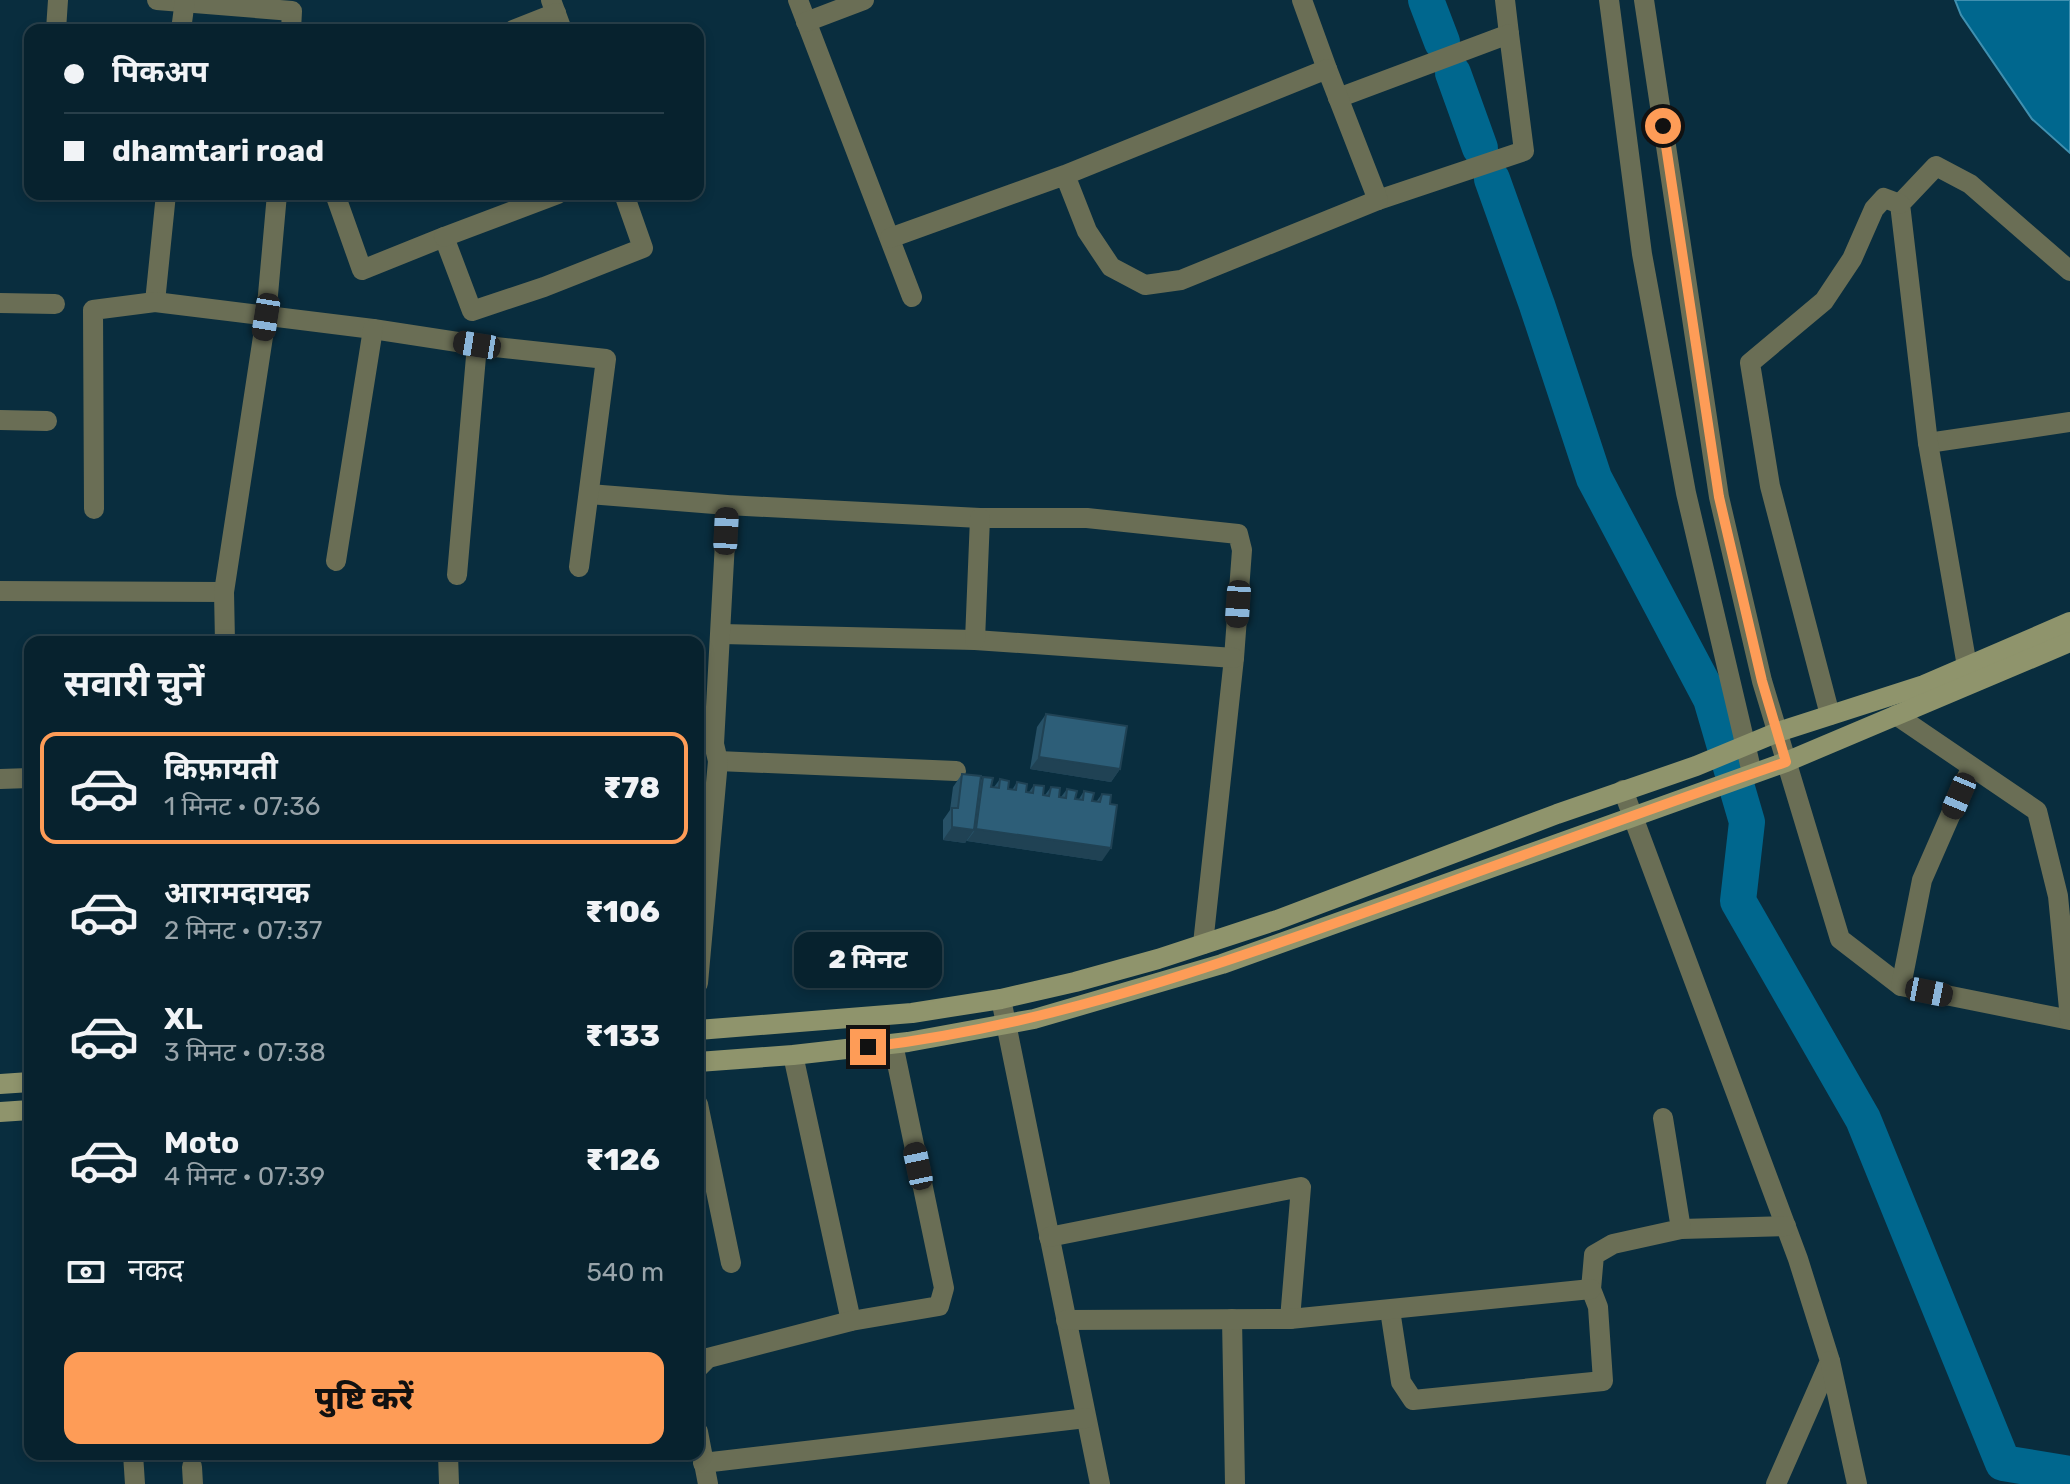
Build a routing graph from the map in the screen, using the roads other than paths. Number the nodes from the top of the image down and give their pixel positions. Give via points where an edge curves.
1 (58, 0) edge
2 (157, 0) edge
3 (798, 0) edge
4 (864, 0) edge
5 (1302, 0) edge
6 (1505, 0) edge
7 (1609, 0) edge
8 (1644, 0) edge
9 (184, 2) edge
10 (292, 14) edge
11 (557, 14) edge
12 (806, 22) junction
13 (56, 24) edge
14 (182, 24) edge
15 (530, 24) edge
16 (1509, 34) junction
17 (1327, 69) junction
18 (1338, 98) junction
19 (1065, 175) junction
20 (165, 200) edge
21 (276, 200) edge
22 (337, 200) edge
23 (542, 200) edge
24 (626, 200) edge
25 (1378, 200) junction
26 (1900, 204) junction
27 (444, 237) junction
28 (890, 238) junction
29 (2070, 271) edge
30 (912, 297) dead end
31 (155, 302) junction
32 (0, 303) edge
33 (55, 304) dead end
34 (266, 317) junction
35 (373, 329) junction
36 (477, 345) junction
37 (0, 420) edge
38 (47, 421) dead end
39 (2070, 422) edge
40 (1928, 443) junction
41 (589, 494) junction
42 (727, 505) junction
43 (94, 509) dead end
44 (980, 518) junction
45 (336, 561) dead end
46 (579, 567) dead end
47 (457, 575) dead end
48 (0, 591) edge
49 (224, 592) junction
50 (2070, 622) edge
51 (722, 634) junction
52 (225, 636) edge
53 (975, 640) junction
54 (2070, 642) edge
55 (1234, 658) junction
56 (1970, 674) junction
57 (1830, 715) junction
58 (1896, 715) junction
59 (1778, 732) junction
60 (1745, 746) junction
61 (718, 761) junction
62 (1786, 762) junction
63 (1971, 768) junction
64 (956, 771) dead end
65 (1751, 774) junction
66 (24, 778) edge
67 (0, 779) edge
68 (1623, 790) junction
69 (1633, 817) junction
70 (2064, 895) edge
71 (704, 916) edge
72 (1203, 944) junction
73 (1901, 986) junction
74 (1001, 999) junction
75 (2070, 1020) edge
76 (1006, 1024) junction
77 (704, 1030) edge
78 (893, 1044) junction
79 (793, 1055) junction
80 (704, 1062) edge
81 (24, 1082) edge
82 (0, 1084) edge
83 (24, 1110) edge
84 (0, 1112) edge
85 (1663, 1118) dead end
86 (704, 1133) edge
87 (1786, 1226) junction
88 (1681, 1229) junction
89 (1049, 1237) junction
90 (731, 1263) dead end
91 (1591, 1289) junction
92 (1390, 1310) junction
93 (1232, 1319) junction
94 (1290, 1319) junction
95 (1066, 1320) junction
96 (851, 1321) junction
97 (1830, 1361) junction
98 (704, 1362) edge
99 (1086, 1418) junction
100 (133, 1460) edge
101 (448, 1460) edge
102 (703, 1460) edge
103 (703, 1463) junction
104 (135, 1484) edge
105 (449, 1484) edge
106 (708, 1484) edge
107 (1100, 1484) edge
108 (1235, 1484) edge
109 (1776, 1484) edge
110 (1857, 1484) edge

1 - 13 street
2 - 9 street
3 - 12 street
4 - 12 street
5 - 17 street
6 - 16 street
7 - 60 street via 1642,254 1686,493
8 - 59 street via 1719,497
9 - 10 street
9 - 14 street
11 - 15 street
12 - 28 street
16 - 18 street
16 - 25 street via 1524,151
17 - 18 street
17 - 19 street
18 - 25 street
19 - 25 street via 1087,231 1111,267 1145,285 1181,280
19 - 28 street
20 - 31 street
21 - 34 street
22 - 27 street via 362,270
23 - 27 street
24 - 27 street via 643,248 472,311
26 - 29 street via 1936,166 1970,184
26 - 40 street
26 - 57 street via 1884,198 1824,301 1750,363 1770,486
28 - 30 street
31 - 34 street
31 - 43 street via 93,310
32 - 33 street
34 - 35 street
34 - 49 street
35 - 36 street
35 - 45 street
36 - 41 street via 606,359
36 - 47 street
37 - 38 street
39 - 40 street
40 - 56 street
41 - 42 street
41 - 46 street
42 - 44 street
42 - 51 street
44 - 53 street
44 - 55 street via 1087,518 1238,534 1242,550
48 - 49 street
49 - 52 street
50 - 56 main road
51 - 53 street
51 - 61 street via 714,744
53 - 55 street
54 - 56 main road
55 - 72 street
56 - 57 main road
56 - 58 main road
57 - 59 main road
58 - 62 main road
58 - 63 street
59 - 60 main road
59 - 62 street
60 - 65 street
60 - 68 main road
61 - 64 street
61 - 71 street
62 - 65 main road
62 - 73 street via 1840,939
63 - 70 street via 2037,811
63 - 73 street via 1922,880
65 - 69 main road
66 - 67 street
68 - 69 street
68 - 72 main road
69 - 76 main road via 1222,964
69 - 87 street
70 - 75 street
72 - 74 main road
73 - 75 street
74 - 76 street
74 - 77 main road via 912,1013
76 - 78 main road
76 - 89 street
78 - 79 main road
78 - 96 street via 944,1288 939,1306
79 - 80 main road
79 - 96 street
81 - 82 main road
83 - 84 main road
85 - 88 street
86 - 90 street
87 - 88 street
87 - 97 street
88 - 91 street via 1601,1250 1594,1255
89 - 94 street via 1301,1187
89 - 95 street
91 - 92 street
91 - 92 street via 1598,1307 1603,1381 1413,1400 1401,1382
92 - 94 street
93 - 94 street
93 - 95 street
93 - 108 street
95 - 99 street
96 - 98 street
97 - 109 street
97 - 110 street
99 - 103 street
99 - 107 street
100 - 104 street
101 - 105 street
102 - 103 street
103 - 106 street

